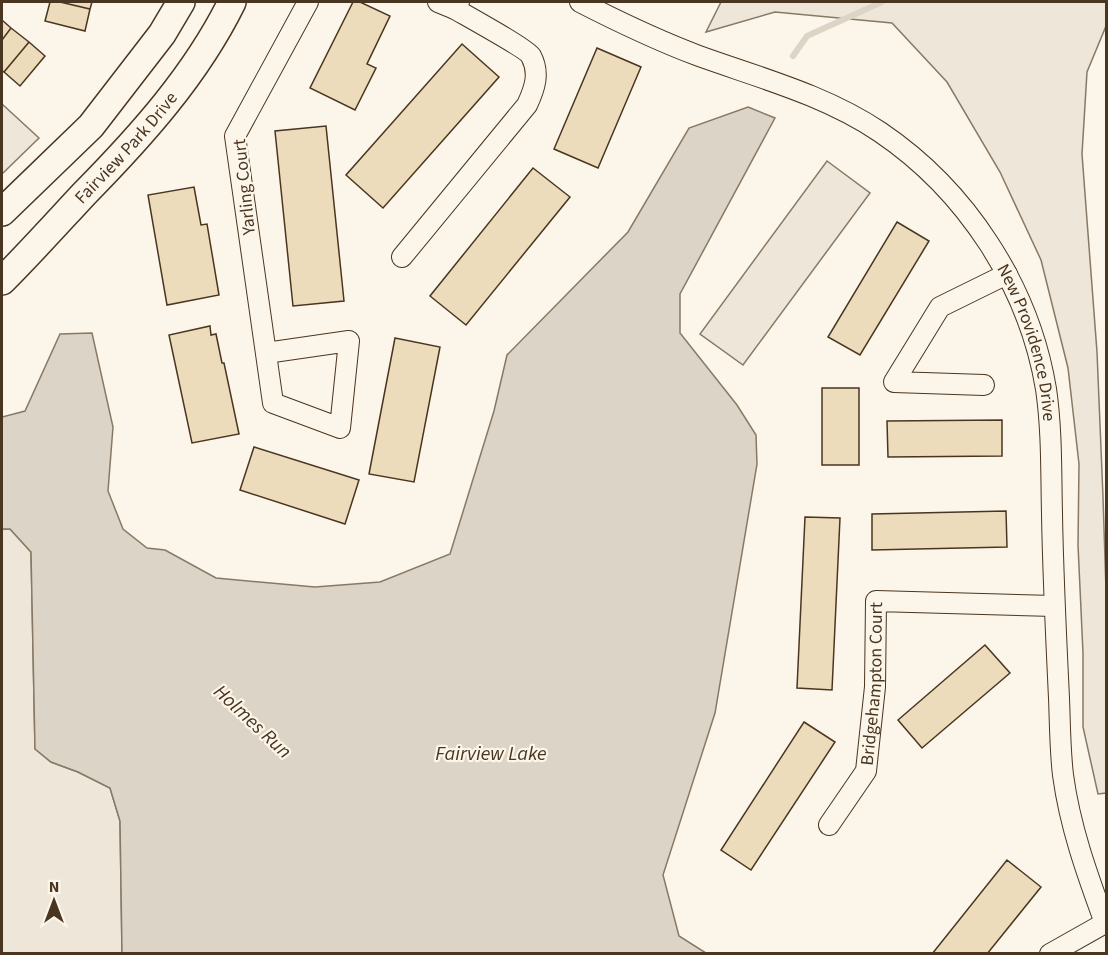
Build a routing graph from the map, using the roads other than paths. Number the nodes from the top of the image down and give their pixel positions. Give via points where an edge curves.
1 (181, 2) edge
2 (232, 2) edge
3 (308, 2) edge
4 (580, 2) edge
5 (451, 4) edge
6 (2, 212) edge
7 (402, 257) dead end
8 (1007, 274) junction
9 (2, 281) edge
10 (266, 353) junction
11 (984, 385) dead end
12 (1054, 606) junction
13 (829, 825) dead end
14 (1106, 923) edge
15 (1050, 954) edge

1 - 6 main road via 162,34 92,126
2 - 9 main road, Fairview Park Drive via 202,55 170,99 132,145
3 - 10 street, Yarling Court via 235,136
4 - 8 street, New Providence Drive via 698,55 837,107 878,130 942,184 976,225
5 - 7 street via 530,53 537,71 534,89 527,105
8 - 11 street via 940,307 894,382
8 - 12 street, New Providence Drive via 1036,345 1046,388 1051,431
10 - 10 street, Yarling Court via 273,403 340,428 349,341
12 - 13 street, Bridgehampton Court via 876,601 875,687 866,771
12 - 14 street, New Providence Drive via 1063,773 1071,823
14 - 15 street

